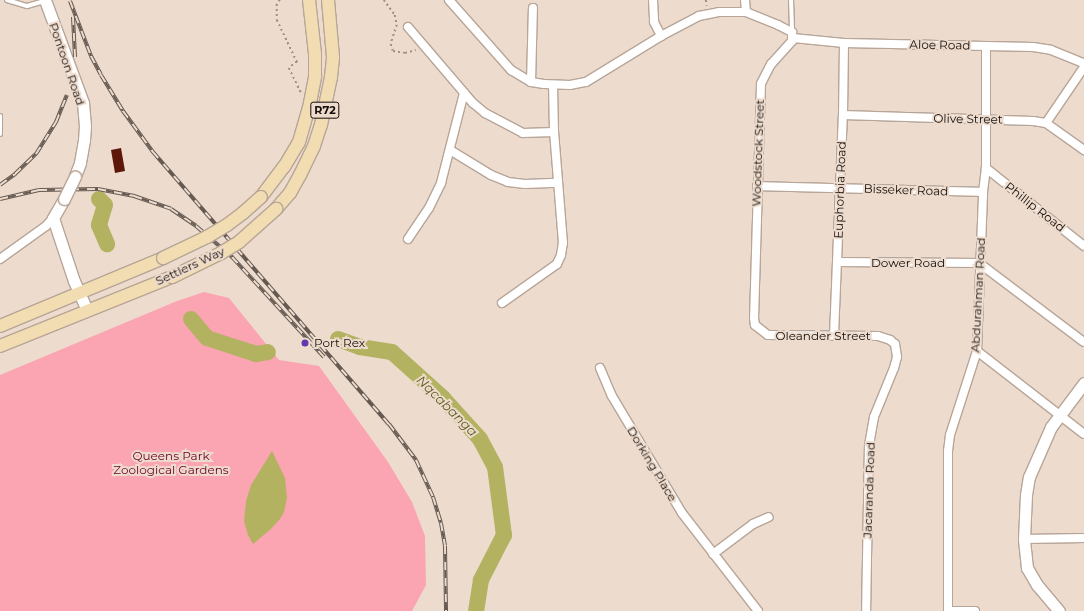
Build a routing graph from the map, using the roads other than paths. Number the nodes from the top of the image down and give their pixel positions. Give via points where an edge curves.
1 (7, 0) edge
2 (45, 0) edge
3 (309, 0) edge
4 (328, 0) edge
5 (449, 0) edge
6 (653, 0) edge
7 (745, 0) edge
8 (791, 0) edge
9 (12, 1) edge
10 (534, 8) dead end
11 (746, 12) junction
12 (408, 27) dead end
13 (792, 35) junction
14 (661, 36) junction
15 (844, 43) junction
16 (986, 46) junction
17 (1084, 62) edge
18 (1084, 67) edge
19 (531, 82) junction
20 (553, 85) junction
21 (464, 93) junction
22 (843, 115) junction
23 (0, 116) edge
24 (985, 121) junction
25 (1046, 123) junction
26 (554, 132) junction
27 (0, 134) edge
28 (450, 150) junction
29 (1084, 150) edge
30 (986, 168) junction
31 (558, 183) junction
32 (757, 186) junction
33 (840, 188) junction
34 (983, 192) junction
35 (53, 218) junction
36 (408, 240) dead end
37 (1084, 246) edge
38 (0, 259) edge
39 (837, 262) junction
40 (979, 263) junction
41 (79, 294) junction
42 (502, 303) dead end
43 (87, 310) junction
44 (754, 318) joint
45 (0, 326) edge
46 (834, 336) junction
47 (1084, 342) edge
48 (0, 346) edge
49 (896, 349) joint
50 (977, 351) junction
51 (600, 368) dead end
52 (1084, 383) edge
53 (1059, 415) junction
54 (1084, 434) edge
55 (769, 517) dead end
56 (1084, 538) edge
57 (1024, 539) junction
58 (713, 554) junction
59 (758, 611) edge
60 (866, 611) edge
61 (948, 611) edge
62 (975, 611) edge
63 (1059, 611) edge

1 - 9 lane
2 - 9 lane via 27,6
2 - 35 street, Pontoon Road, bridge via 83,103 85,126 80,164
3 - 41 main road, Settlers Way / R72, bridge via 315,62 309,108 299,142 261,197 227,225 207,237
4 - 43 main road, Settlers Way / R72, bridge via 333,57 331,77 314,146 290,193 244,237 221,253 172,277
5 - 19 street via 511,70
6 - 14 street via 654,22
7 - 11 street
8 - 13 lane
10 - 19 street
11 - 13 street, Aloe Road via 778,25
11 - 14 street via 719,12 699,16
12 - 21 street
13 - 15 street, Aloe Road
13 - 32 street, Woodstock Street via 771,64 761,84
14 - 20 street via 586,82
15 - 16 street, Aloe Road
15 - 22 street, Euphorbia Road
16 - 17 street, Aloe Road via 1045,49
16 - 24 street, Abdurahman Road
18 - 25 street
19 - 20 street
20 - 26 street
21 - 26 street via 485,113 523,133
21 - 28 street
22 - 24 street, Olive Street
22 - 33 street, Euphorbia Road
23 - 27 lane
24 - 25 street, Olive Street via 1016,120
24 - 30 street, Abdurahman Road
25 - 29 street, Olive Street
26 - 31 street
28 - 31 street via 480,169 508,182
28 - 36 street via 441,183 429,208
30 - 34 street, Abdurahman Road
30 - 37 street, Phillip Road
31 - 42 street via 563,243 557,264
32 - 33 street, Bisseker Road
32 - 44 street, Woodstock Street
33 - 34 street, Bisseker Road
33 - 39 street, Euphorbia Road
34 - 40 street, Abdurahman Road
35 - 38 street, Pontoon Road via 46,226
35 - 41 street
39 - 40 street, Dower Road
39 - 46 street, Euphorbia Road
40 - 47 street
40 - 50 street, Abdurahman Road
41 - 43 street
41 - 45 main road, Settlers Way / R72
43 - 48 main road, Settlers Way / R72
44 - 46 street, Oleander Street via 755,325 768,335
46 - 49 street, Oleander Street via 878,336 890,340
49 - 60 street, Jacaranda Road via 894,368 874,417 869,444
50 - 53 street
50 - 61 street, Abdurahman Road via 950,435 948,451
51 - 58 street, Dorking Place via 612,396 682,513
52 - 53 street
53 - 54 street
53 - 57 street via 1029,477
55 - 58 street via 753,524
56 - 57 street
57 - 63 street via 1027,568 1037,585
58 - 59 street, Dorking Place
61 - 62 street

